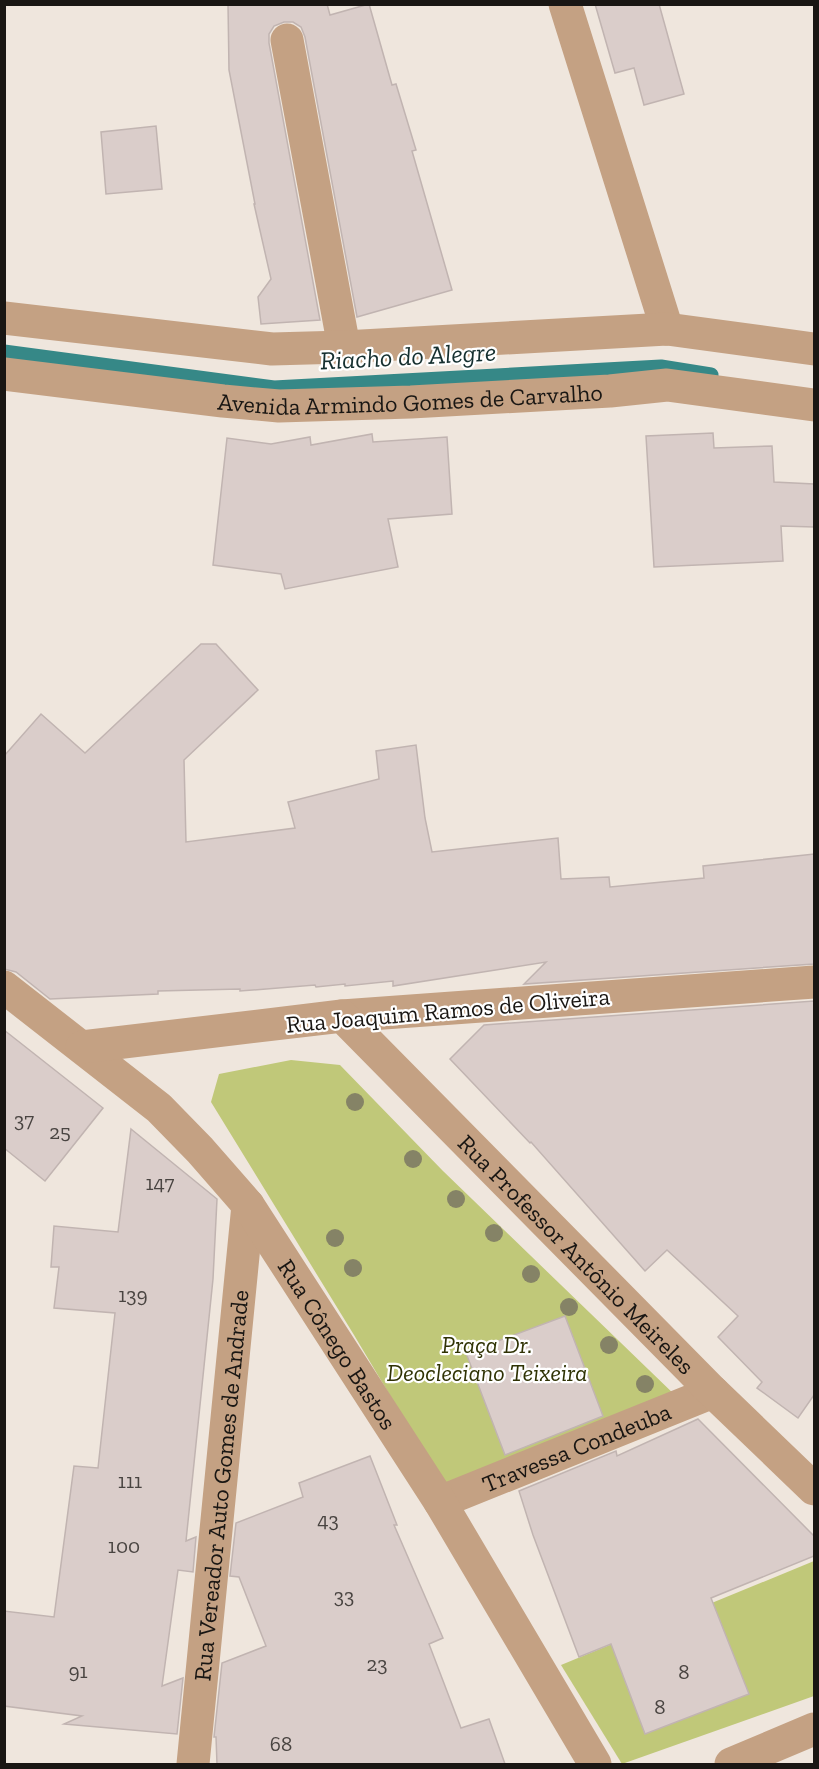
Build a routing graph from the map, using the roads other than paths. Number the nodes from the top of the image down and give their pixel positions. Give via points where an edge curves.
1 (565, 4) edge
2 (287, 40) dead end
3 (4, 318) edge
4 (667, 329) junction
5 (344, 347) junction
6 (814, 349) edge
7 (4, 374) edge
8 (814, 405) edge
9 (814, 982) edge
10 (4, 987) edge
11 (342, 1016) junction
12 (82, 1047) junction
13 (248, 1205) junction
14 (712, 1392) junction
15 (814, 1489) edge
16 (440, 1502) junction
17 (814, 1729) edge
18 (193, 1764) edge
19 (596, 1764) edge
20 (731, 1764) edge

1 - 4 street
2 - 5 street
3 - 5 street, Avenida Armindo Gomes de Carvalho via 223,345 272,349
4 - 5 street, Avenida Armindo Gomes de Carvalho
4 - 6 street, Avenida Armindo Gomes de Carvalho
7 - 8 street, Avenida Armindo Gomes de Carvalho via 279,406 411,402 667,385
9 - 11 street, Rua Joaquim Ramos de Oliveira
10 - 12 street, Rua Cônego Bastos
11 - 12 street, Rua Joaquim Ramos de Oliveira
11 - 14 street, Rua Professor Antônio Meireles
12 - 13 street, Rua Cônego Bastos via 159,1108
13 - 16 street, Rua Cônego Bastos
13 - 18 street, Rua Vereador Auto Gomes de Andrade
14 - 15 street, Rua Professor Antônio Meireles
14 - 16 street, Travessa Condeuba
16 - 19 street, Rua Cônego Bastos
17 - 20 street

